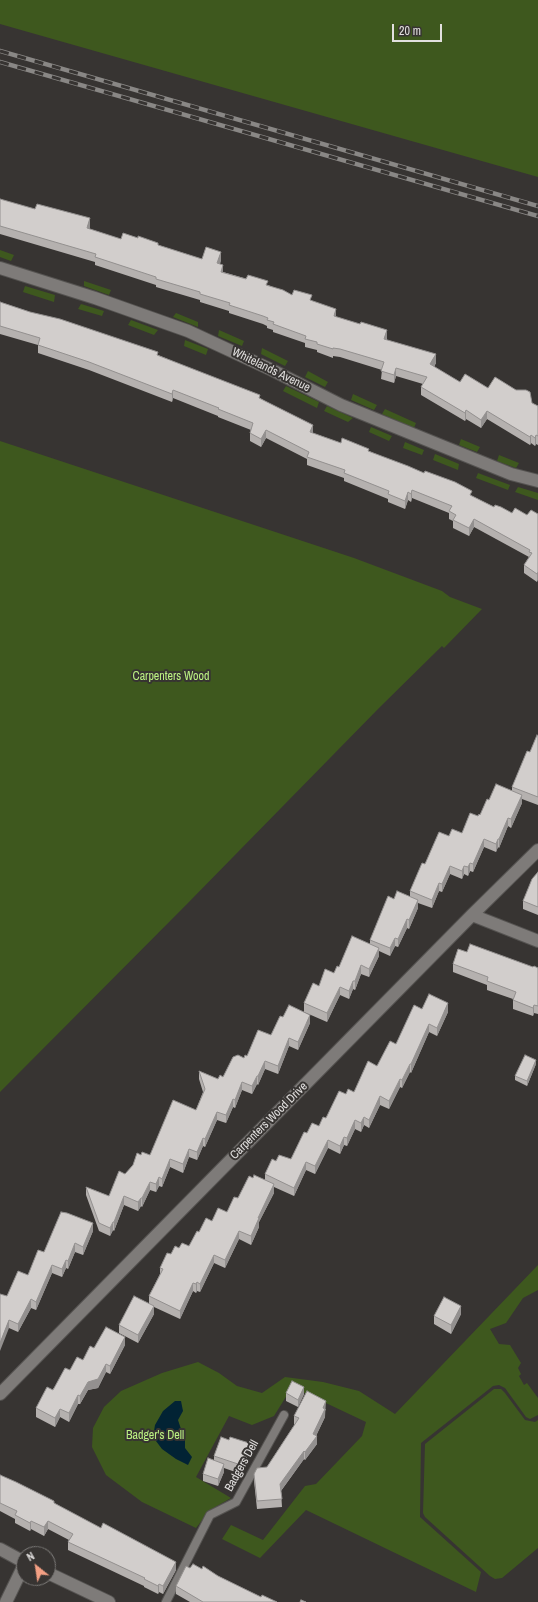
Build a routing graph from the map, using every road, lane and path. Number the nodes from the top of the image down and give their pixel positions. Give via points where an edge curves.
1 (0, 268) edge
2 (538, 481) edge
3 (538, 850) edge
4 (472, 915) junction
5 (538, 941) edge
6 (0, 1394) edge
7 (284, 1415) dead end
8 (0, 1549) edge
9 (16, 1558) edge
10 (56, 1577) edge
11 (16, 1581) edge
12 (6, 1602) edge
13 (109, 1602) edge
14 (166, 1602) edge

1 - 2 street, Whitelands Avenue via 188,331 341,406 511,474
3 - 4 street, Carpenters Wood Drive
4 - 5 street
4 - 6 street, Carpenters Wood Drive
7 - 14 lane, Badgers Dell via 236,1502 210,1515
8 - 9 street
10 - 13 street
11 - 12 street

